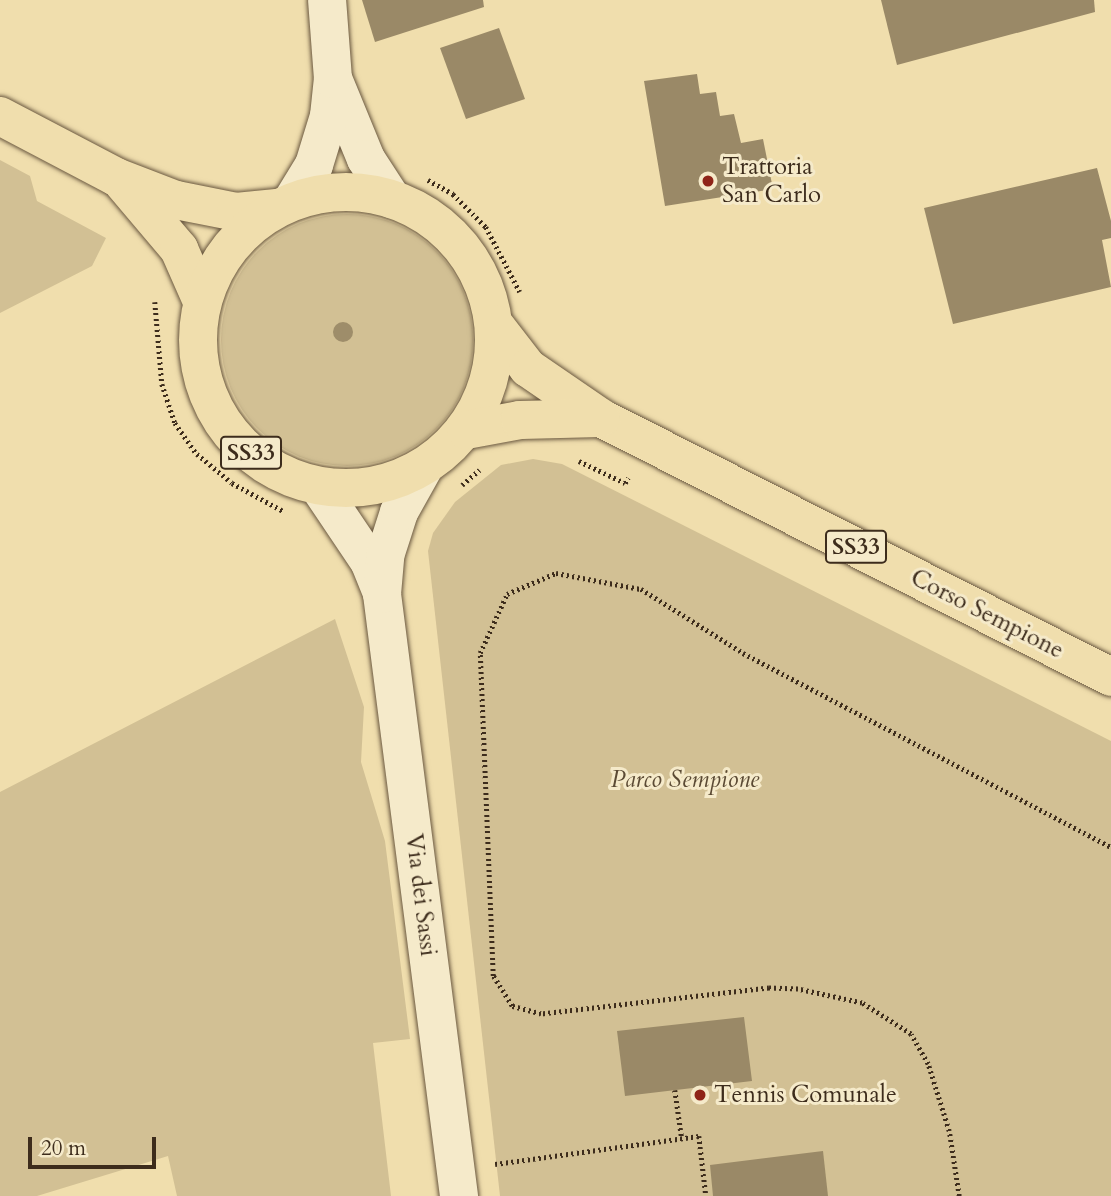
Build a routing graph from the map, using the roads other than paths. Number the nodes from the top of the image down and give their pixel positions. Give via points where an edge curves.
1 (327, 0) edge
2 (333, 79) junction
3 (0, 116) edge
4 (116, 177) junction
5 (406, 188) junction
6 (285, 204) junction
7 (201, 299) junction
8 (508, 311) junction
9 (601, 418) junction
10 (466, 430) junction
11 (423, 469) junction
12 (319, 487) junction
13 (382, 593) junction
14 (1111, 677) edge
15 (459, 1196) edge

1 - 2 street
2 - 5 street via 366,159
2 - 6 street via 314,165
3 - 4 main road, SS33
4 - 6 main road, SS33 via 176,200 236,212
4 - 7 main road, SS33 via 150,210 179,249
5 - 6 main road, SS33 via 342,191
5 - 8 main road, SS33
6 - 7 main road, SS33 via 230,246
7 - 12 main road, SS33 via 197,361 218,420 261,464
8 - 9 main road, SS33 via 528,368
8 - 10 main road, SS33 via 490,380
9 - 10 main road, SS33 via 520,421
9 - 14 main road, Corso Sempione / SS33
10 - 11 main road, SS33
11 - 12 main road, SS33 via 372,487
11 - 13 street, Via dei Sassi via 399,512 385,556
12 - 13 street, Via dei Sassi via 369,561
13 - 15 street, Via dei Sassi

